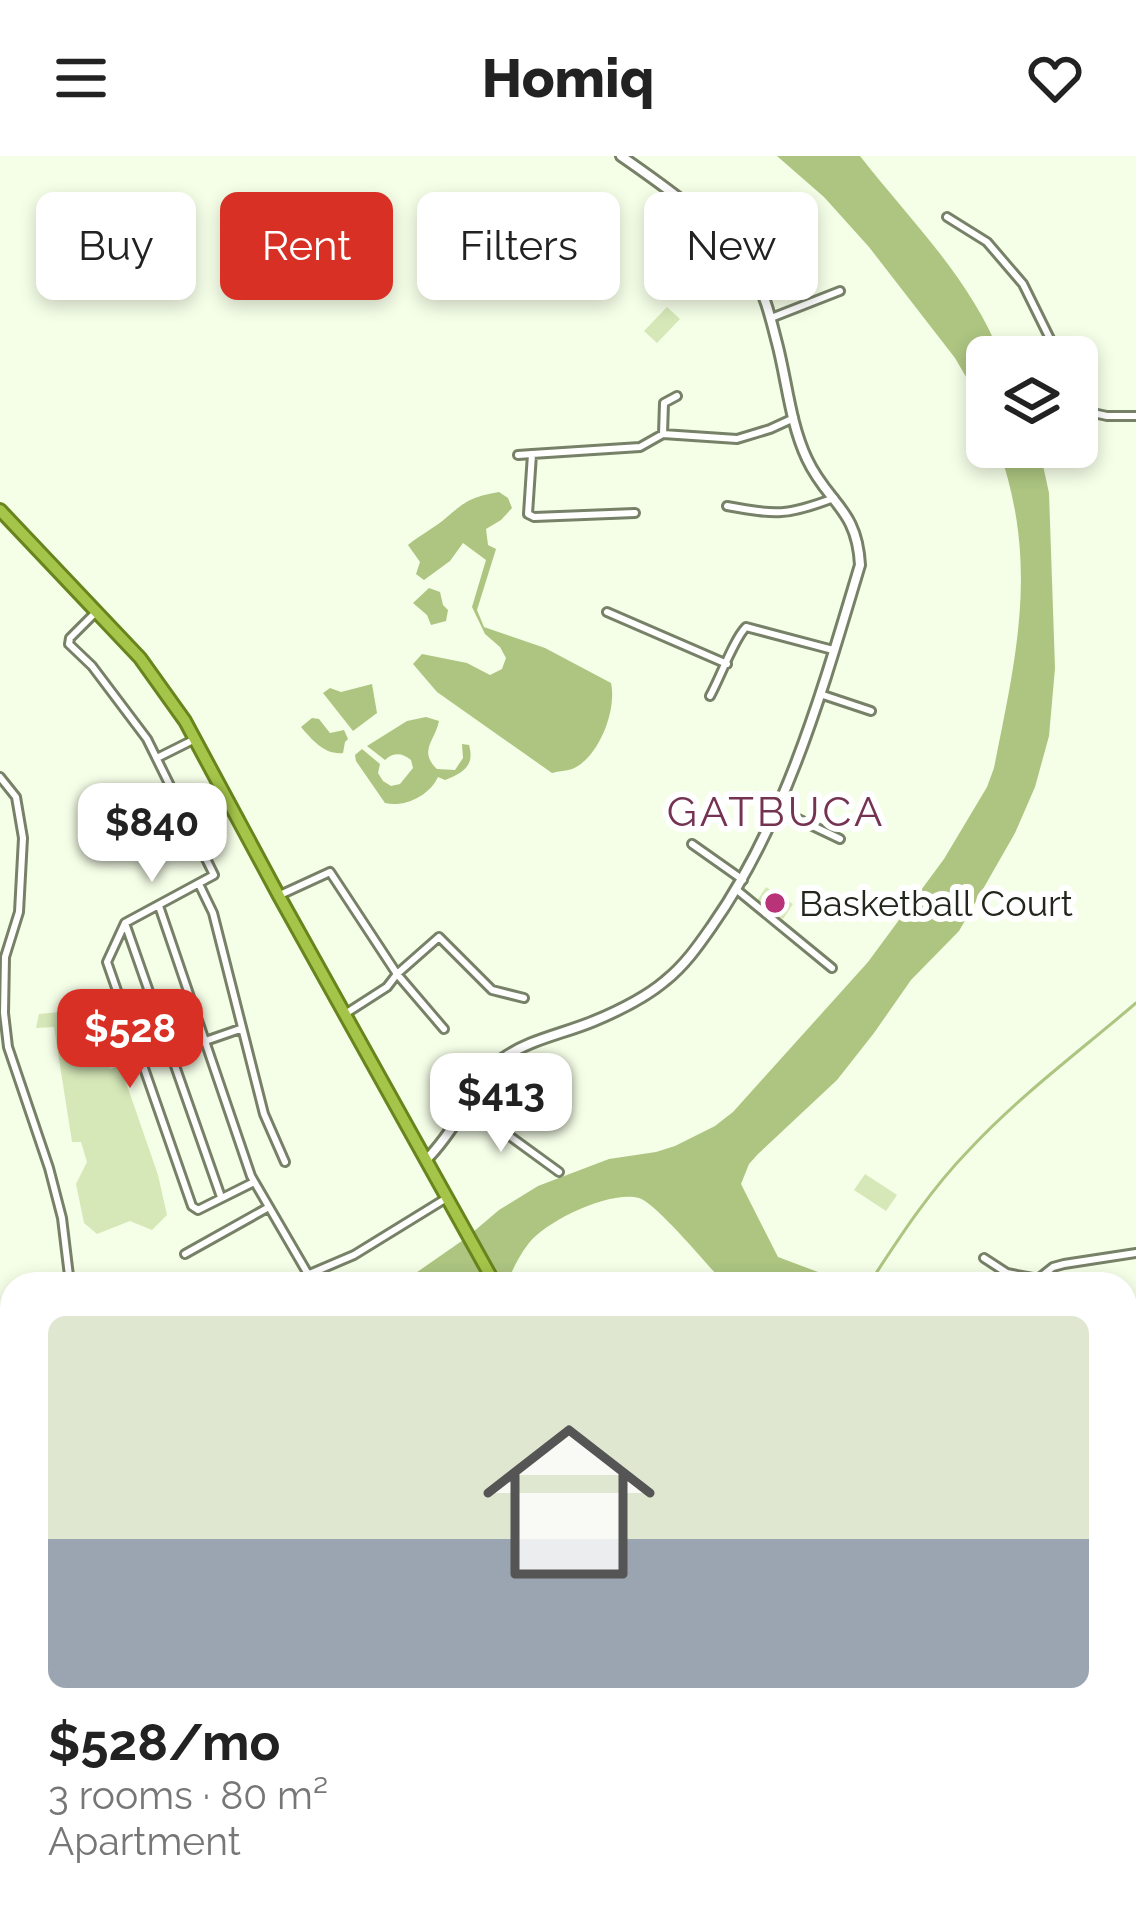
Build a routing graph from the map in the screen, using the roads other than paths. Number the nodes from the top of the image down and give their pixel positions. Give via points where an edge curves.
1 (621, 156) edge
2 (947, 217) dead end
3 (840, 291) dead end
4 (771, 318) junction
5 (1049, 336) edge
6 (677, 396) dead end
7 (1098, 414) edge
8 (1136, 416) edge
9 (794, 418) junction
10 (663, 434) junction
11 (532, 454) junction
12 (518, 455) dead end
13 (834, 498) junction
14 (728, 506) dead end
15 (0, 510) edge
16 (635, 513) dead end
17 (97, 611) junction
18 (607, 612) dead end
19 (834, 650) junction
20 (727, 664) junction
21 (820, 694) junction
22 (710, 696) dead end
23 (871, 711) dead end
24 (195, 739) junction
25 (157, 758) junction
26 (0, 777) edge
27 (777, 809) junction
28 (841, 839) dead end
29 (692, 844) dead end
30 (743, 880) junction
31 (199, 884) junction
32 (737, 890) junction
33 (279, 896) junction
34 (159, 904) junction
35 (124, 923) junction
36 (832, 968) dead end
37 (397, 974) junction
38 (524, 998) dead end
39 (346, 1014) junction
40 (240, 1029) junction
41 (444, 1029) dead end
42 (205, 1041) junction
43 (171, 1052) junction
44 (142, 1063) junction
45 (467, 1105) junction
46 (426, 1160) junction
47 (285, 1162) dead end
48 (559, 1172) dead end
49 (254, 1182) junction
50 (448, 1197) junction
51 (222, 1198) junction
52 (268, 1208) junction
53 (185, 1253) dead end
54 (1136, 1253) edge
55 (984, 1258) dead end
56 (68, 1272) edge
57 (307, 1272) edge
58 (312, 1272) edge
59 (488, 1272) edge
60 (1005, 1272) edge
61 (1048, 1272) edge

1 - 4 street via 714,229 754,275
2 - 5 street via 987,242 1023,284
3 - 4 street
4 - 9 street
6 - 10 street via 664,403
7 - 8 street
9 - 10 street via 736,439
9 - 13 street via 808,461
10 - 11 street via 640,446
11 - 12 street
11 - 16 street via 528,514
13 - 14 street via 786,513
13 - 19 street via 850,520 860,565
15 - 17 highway
17 - 24 highway via 160,683
17 - 25 street via 68,642
18 - 20 street
19 - 20 street via 746,627
19 - 21 street
20 - 22 street
21 - 23 street
21 - 27 street
24 - 25 street
24 - 33 highway
25 - 31 street via 214,875
26 - 56 street via 16,797 23,838 19,912 5,957 8,1047 49,1168
27 - 28 street
27 - 30 street
29 - 30 street
30 - 32 street
31 - 34 street
31 - 40 street
32 - 36 street
32 - 45 street via 662,984 597,1020 524,1045 498,1062
33 - 37 street via 330,872
33 - 39 highway
34 - 35 street
34 - 42 street
35 - 43 street
35 - 44 street via 107,962
37 - 38 street via 439,937 492,990
37 - 39 street
37 - 41 street
39 - 46 highway
40 - 42 street
40 - 47 street
42 - 43 street
42 - 49 street
43 - 44 street
43 - 51 street
44 - 51 street via 192,1206
45 - 46 street
45 - 48 street
46 - 50 highway
49 - 51 street
49 - 52 street
50 - 58 street
50 - 59 highway
52 - 53 street
52 - 57 street
54 - 61 street
55 - 60 street

